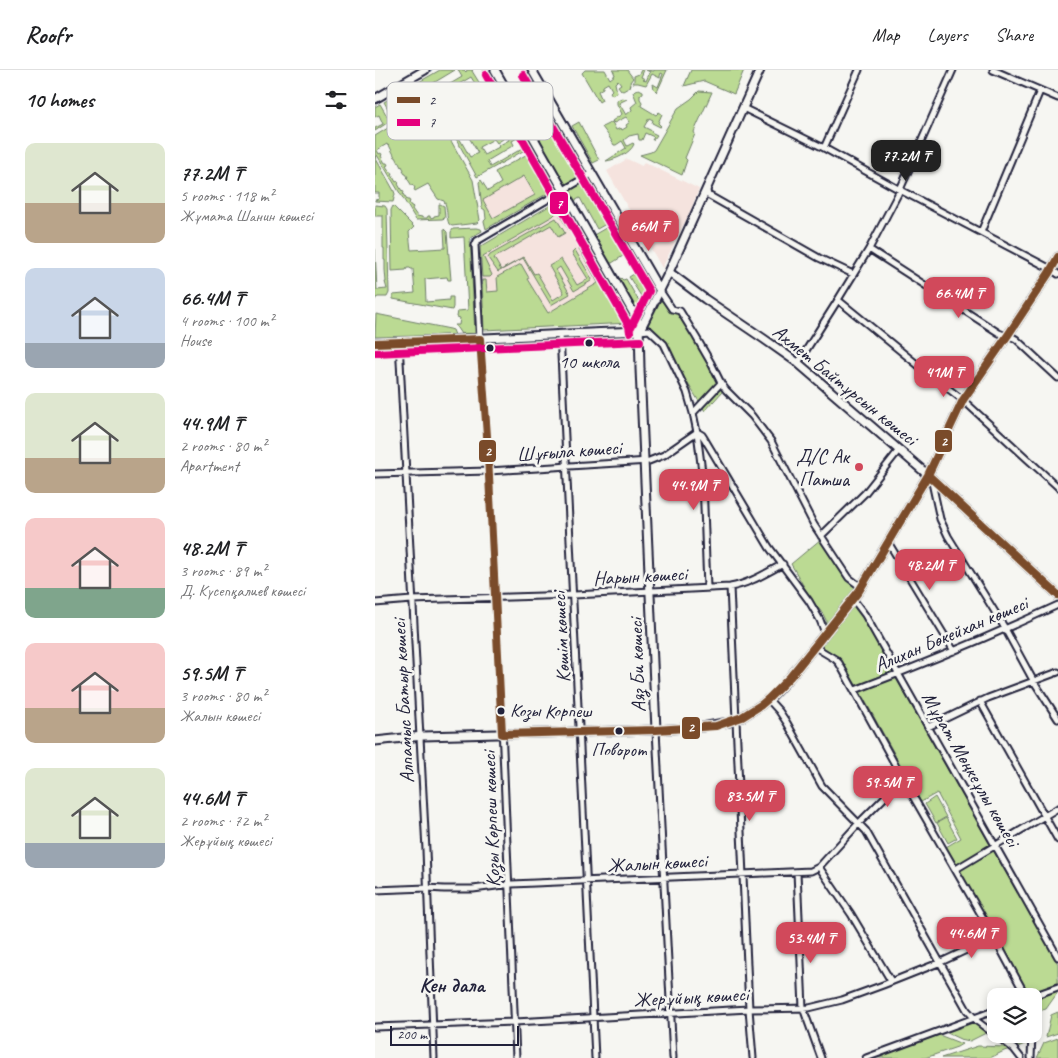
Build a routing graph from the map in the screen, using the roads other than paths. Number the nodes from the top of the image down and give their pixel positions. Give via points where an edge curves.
1 (425, 70) edge
2 (495, 70) edge
3 (532, 70) edge
4 (760, 70) edge
5 (859, 70) edge
6 (953, 70) edge
7 (993, 70) edge
8 (404, 82) edge
9 (502, 82) edge
10 (539, 82) edge
11 (1040, 91) junction
12 (387, 92) edge
13 (1058, 98) edge
14 (375, 99) edge
15 (553, 107) edge
16 (743, 108) junction
17 (535, 140) edge
18 (823, 148) junction
19 (589, 171) junction
20 (563, 190) junction
21 (900, 190) junction
22 (707, 191) junction
23 (981, 232) junction
24 (869, 248) junction
25 (1058, 257) edge
26 (1055, 271) edge
27 (669, 272) junction
28 (853, 274) junction
29 (660, 291) junction
30 (838, 300) junction
31 (637, 318) junction
32 (645, 320) junction
33 (640, 331) junction
34 (560, 334) junction
35 (1009, 335) junction
36 (480, 339) junction
37 (399, 342) junction
38 (375, 343) edge
39 (797, 363) junction
40 (1058, 378) edge
41 (721, 383) junction
42 (963, 400) junction
43 (693, 413) junction
44 (697, 432) junction
45 (899, 450) junction
46 (645, 461) junction
47 (567, 465) junction
48 (489, 471) junction
49 (406, 473) junction
50 (375, 474) edge
51 (929, 476) junction
52 (1058, 487) edge
53 (821, 536) junction
54 (888, 542) junction
55 (783, 564) junction
56 (730, 587) junction
57 (861, 587) junction
58 (707, 588) junction
59 (651, 591) junction
60 (573, 595) junction
61 (1058, 595) edge
62 (495, 598) junction
63 (853, 599) junction
64 (412, 600) junction
65 (375, 603) edge
66 (1058, 606) edge
67 (1005, 629) junction
68 (825, 633) junction
69 (815, 646) junction
70 (954, 651) junction
71 (1058, 672) edge
72 (898, 674) junction
73 (1033, 680) junction
74 (855, 690) junction
75 (768, 700) junction
76 (981, 701) junction
77 (736, 719) junction
78 (1058, 719) edge
79 (928, 727) junction
80 (656, 730) junction
81 (580, 732) junction
82 (502, 734) junction
83 (419, 736) junction
84 (375, 741) edge
85 (903, 779) junction
86 (1058, 808) edge
87 (1044, 817) junction
88 (859, 823) junction
89 (1058, 840) edge
90 (996, 846) junction
91 (819, 867) junction
92 (956, 870) junction
93 (797, 872) junction
94 (742, 874) junction
95 (664, 876) junction
96 (587, 881) junction
97 (509, 884) junction
98 (427, 888) junction
99 (375, 890) edge
100 (995, 937) junction
101 (1058, 957) edge
102 (941, 962) junction
103 (891, 982) junction
104 (1058, 987) edge
105 (1022, 988) edge
106 (1042, 993) edge
107 (803, 1008) junction
108 (749, 1009) junction
109 (671, 1013) junction
110 (987, 1014) edge
111 (593, 1018) junction
112 (974, 1019) junction
113 (515, 1022) junction
114 (432, 1025) junction
115 (375, 1027) edge
116 (1032, 1043) edge
117 (434, 1058) edge
118 (516, 1058) edge
119 (595, 1058) edge
120 (673, 1058) edge
121 (753, 1058) edge
122 (821, 1058) edge
123 (866, 1058) edge
124 (1021, 1058) edge
125 (1031, 1058) edge

1 - 8 main road
2 - 9 main road
3 - 10 main road
4 - 16 main road
5 - 18 street
6 - 21 street
7 - 11 street
11 - 13 street
11 - 23 street
12 - 14 main road
15 - 19 main road
16 - 18 street
16 - 22 main road
17 - 20 main road
18 - 21 street
19 - 20 street
19 - 29 main road
20 - 31 main road
20 - 36 street, Қозы Көрпеш көшесі via 476,243
21 - 23 street
21 - 24 street
22 - 27 main road
22 - 28 street via 708,195
23 - 26 street
24 - 28 street
24 - 35 street via 999,334
25 - 26 main road
26 - 35 main road
27 - 29 main road
27 - 39 main road, Ахмет Байтұрсын көшесі
28 - 30 street
29 - 32 main road
29 - 41 street via 672,308 680,311
30 - 39 street
30 - 42 street
31 - 32 main road
31 - 33 main road
32 - 33 main road
33 - 34 main road
33 - 43 street via 649,330 664,344 687,392
33 - 46 main road, Аяз Би көшесі
34 - 36 main road
34 - 47 street, Көшім көшесі
35 - 40 street
35 - 42 main road
36 - 37 main road
36 - 48 street, Қозы Көрпеш көшесі
37 - 38 main road
37 - 49 street, Алпамыс Батыр көшесі
39 - 45 main road, Ахмет Байтұрсын көшесі
41 - 43 street
41 - 53 street via 771,441
42 - 51 main road
42 - 52 street
43 - 44 street
44 - 46 street, Шұғыла көшесі via 664,455
44 - 55 street via 705,438 769,547
44 - 58 street via 703,480
45 - 51 main road, Ахмет Байтұрсын көшесі
45 - 53 street via 865,493
46 - 47 street, Шұғыла көшесі
46 - 59 main road, Аяз Би көшесі
47 - 48 street, Шұғыла көшесі
47 - 60 street, Көшім көшесі
48 - 49 street, Шұғыла көшесі
48 - 62 street, Қозы Көрпеш көшесі
49 - 50 street, Шұғыла көшесі
49 - 64 street, Алпамыс Батыр көшесі
51 - 54 main road
51 - 61 main road, Ахмет Байтұрсын көшесі
51 - 67 street via 944,528
53 - 57 street via 849,578
54 - 57 main road
54 - 70 street
55 - 56 street, Нарын көшесі
55 - 68 street via 809,601
56 - 58 street, Нарын көшесі
56 - 77 street
57 - 63 main road
58 - 59 street, Нарын көшесі
59 - 60 street, Нарын көшесі
59 - 80 main road, Аяз Би көшесі
60 - 62 street, Нарын көшесі
60 - 81 street, Көшім көшесі
62 - 64 street, Нарын көшесі
62 - 82 street, Қозы Көрпеш көшесі
63 - 68 main road
63 - 72 street, Мұрат Мөңкеұлы көшесі
64 - 65 street, Нарын көшесі
64 - 83 street, Алпамыс Батыр көшесі
66 - 67 street, Алихан Бөкейхан көшесі
67 - 70 street, Алихан Бөкейхан көшесі
67 - 73 street
68 - 69 main road
69 - 74 street via 838,661
69 - 75 main road
70 - 72 street, Алихан Бөкейхан көшесі
71 - 73 street
72 - 74 street, Алихан Бөкейхан көшесі
72 - 79 street, Мұрат Мөңкеұлы көшесі
73 - 76 street
73 - 78 street
74 - 85 street
75 - 77 main road
75 - 88 street via 787,723 822,786
76 - 79 street
76 - 87 street
77 - 80 main road via 716,726
77 - 94 street
79 - 90 street, Мұрат Мөңкеұлы көшесі
80 - 81 main road
80 - 95 street, Аяз Би көшесі
81 - 82 main road
81 - 96 street, Көшім көшесі
82 - 83 main road
82 - 97 street, Қозы Көрпеш көшесі
83 - 84 main road
83 - 98 street, Алпамыс Батыр көшесі
85 - 88 street
85 - 92 street
86 - 87 street
87 - 89 street
87 - 90 street
88 - 91 street
88 - 102 street
90 - 92 street
90 - 101 street, Мұрат Мөңкеұлы көшесі
91 - 93 street, Жалын көшесі
91 - 103 street
92 - 100 street
93 - 94 street, Жалын көшесі
93 - 107 street
94 - 95 street, Жалын көшесі
94 - 108 street
95 - 96 street, Жалын көшесі
95 - 109 street, Аяз Би көшесі
96 - 97 street, Жалын көшесі
96 - 111 street, Көшім көшесі
97 - 98 street, Жалын көшесі via 473,889
97 - 113 street, Қозы Көрпеш көшесі
98 - 99 street, Жалын көшесі
98 - 114 street, Алпамыс Батыр көшесі
100 - 102 street, Жерұйық көшесі
100 - 105 street
102 - 103 street, Жерұйық көшесі
102 - 112 street
103 - 107 street, Жерұйық көшесі via 823,1006
104 - 106 street
107 - 108 street, Жерұйық көшесі
107 - 122 street
108 - 109 street, Жерұйық көшесі
108 - 121 street
109 - 111 street, Жерұйық көшесі
109 - 120 street, Аяз Би көшесі
110 - 112 street
111 - 113 street, Жерұйық көшесі
111 - 119 street, Көшім көшесі
112 - 123 street
112 - 124 street
113 - 114 street, Жерұйық көшесі
113 - 118 street, Қозы Көрпеш көшесі
114 - 115 street, Жерұйық көшесі
114 - 117 street, Алпамыс Батыр көшесі
116 - 125 street

